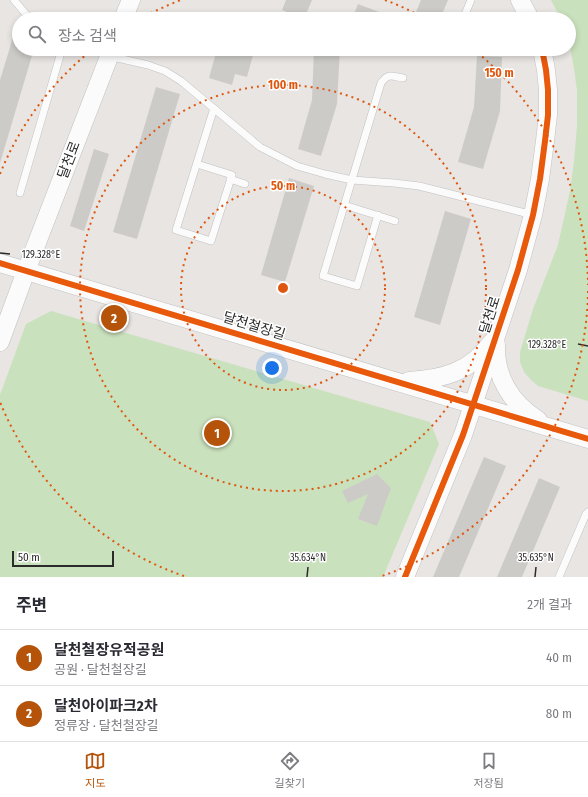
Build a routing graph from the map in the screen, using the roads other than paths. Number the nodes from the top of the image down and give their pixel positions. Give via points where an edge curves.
1 (14, 0) edge
2 (131, 0) edge
3 (471, 0) edge
4 (520, 0) edge
5 (24, 12) edge
6 (126, 12) edge
7 (466, 12) edge
8 (526, 12) edge
9 (60, 56) edge
10 (109, 56) edge
11 (122, 56) edge
12 (543, 56) edge
13 (402, 78) dead end
14 (214, 108) junction
15 (197, 164) junction
16 (230, 179) junction
17 (352, 180) junction
18 (245, 184) dead end
19 (20, 193) dead end
20 (344, 205) junction
21 (533, 215) junction
22 (378, 216) junction
23 (395, 221) dead end
24 (0, 263) edge
25 (26, 271) junction
26 (496, 336) junction
27 (0, 342) edge
28 (393, 380) junction
29 (474, 404) junction
30 (550, 427) junction
31 (588, 439) edge
32 (588, 512) edge
33 (405, 577) edge
34 (558, 577) edge

1 - 5 lane
2 - 6 street
3 - 7 lane
4 - 8 street
9 - 19 lane
10 - 25 street, 달천로
11 - 14 lane via 165,71
12 - 21 street, 달천로 via 548,115
13 - 17 lane via 385,77 381,83
14 - 15 lane
14 - 17 lane via 260,147 280,158 297,166
15 - 16 lane via 232,174
15 - 16 lane via 176,230 211,241
16 - 18 lane
17 - 20 lane
17 - 21 lane via 419,186
20 - 22 lane
20 - 22 lane via 323,276 357,286
21 - 26 street, 달천로
22 - 23 lane
24 - 25 street, 달천철장길
25 - 27 street
25 - 28 street, 달천철장길
26 - 28 street via 478,358 456,372 420,380
26 - 29 street, 달천로
26 - 30 street via 497,366 507,390 520,407
28 - 29 street, 달천철장길
29 - 30 street, 달천철장길
29 - 33 street, 달천로 via 454,460
30 - 31 street
32 - 34 lane

